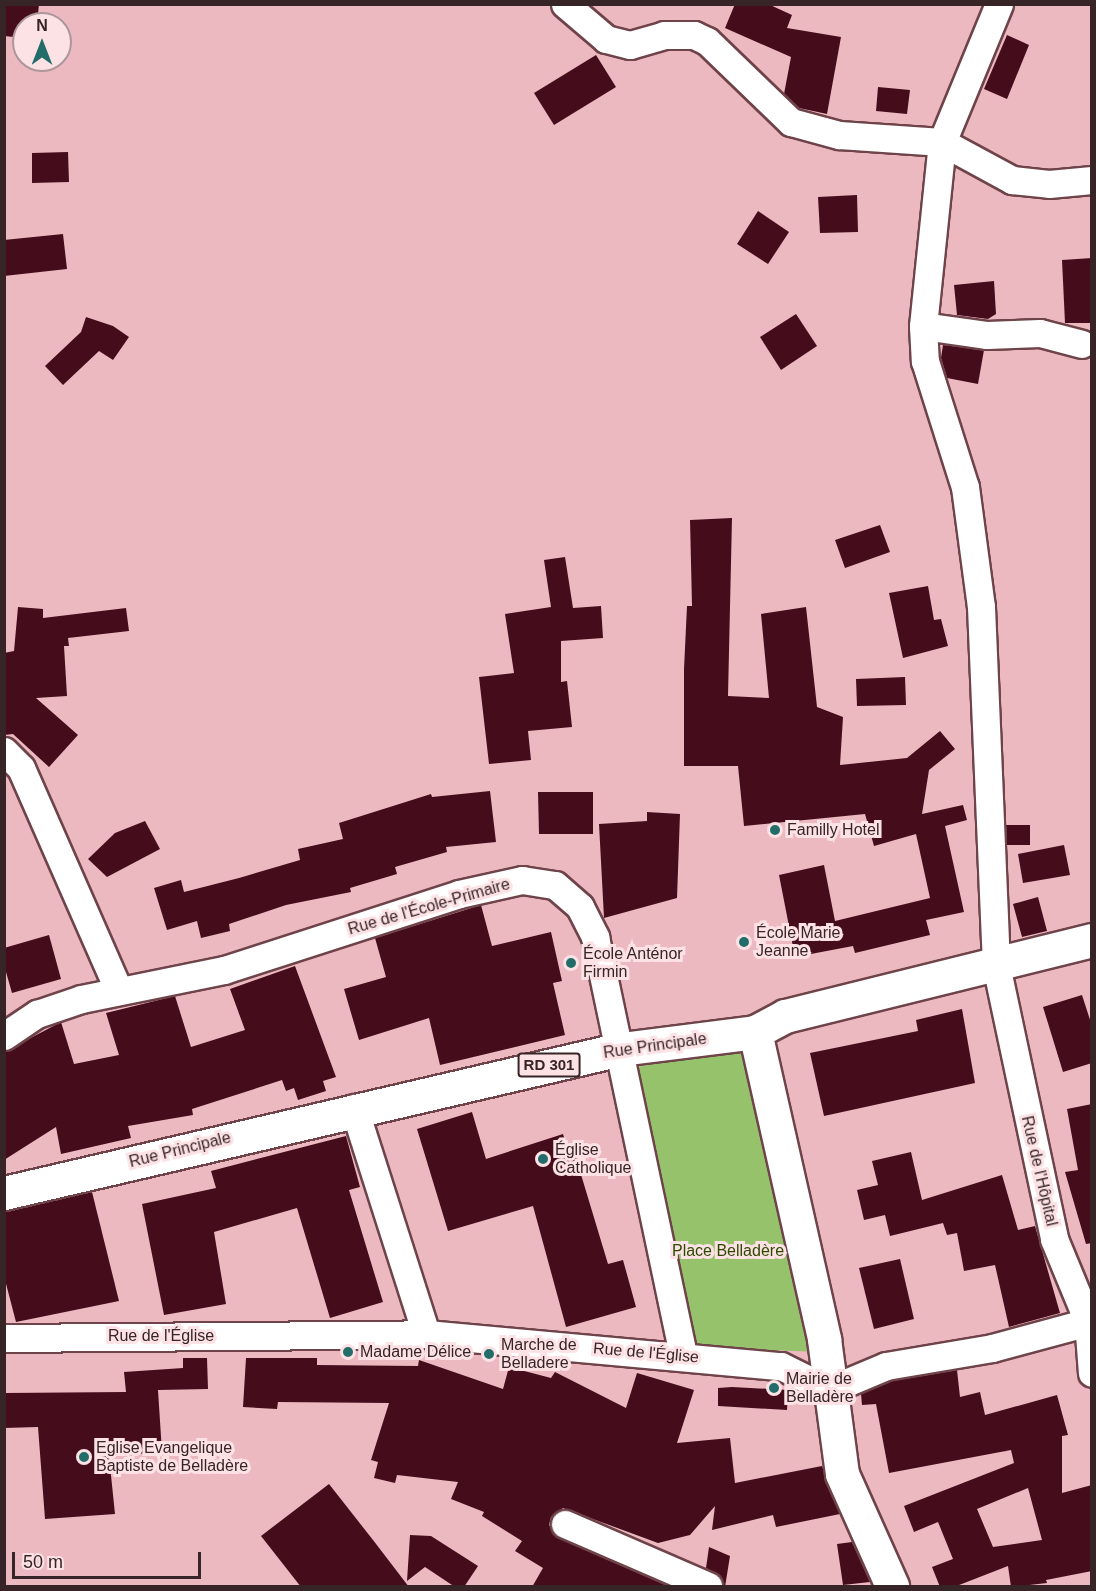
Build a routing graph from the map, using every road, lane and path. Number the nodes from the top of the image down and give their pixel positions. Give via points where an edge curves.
1 (565, 4) edge
2 (999, 4) edge
3 (942, 142) junction
4 (1092, 180) edge
5 (922, 326) junction
6 (1082, 344) dead end
7 (4, 751) edge
8 (1092, 940) edge
9 (996, 965) junction
10 (118, 989) junction
11 (755, 1032) junction
12 (4, 1036) edge
13 (621, 1049) junction
14 (354, 1108) junction
15 (4, 1193) edge
16 (1090, 1321) edge
17 (426, 1334) junction
18 (4, 1338) edge
19 (683, 1356) junction
20 (1092, 1373) edge
21 (830, 1390) junction
22 (565, 1524) dead end
23 (708, 1587) edge
24 (892, 1587) edge

1 - 3 street via 606,39 630,45 664,36 694,35 707,41 790,122 839,135
2 - 3 street, Rue de l'Hôpital
3 - 4 street via 1012,180 1048,184
3 - 5 street, Rue de l'Hôpital
5 - 6 street via 987,335 1040,333
5 - 9 street, Rue de l'Hôpital via 925,361 965,487 981,607
7 - 10 street via 21,768
8 - 9 main road, Rue Principale / RD 301
9 - 11 main road, Rue Principale / RD 301 via 784,1016
9 - 16 street, Rue de l'Hôpital via 1054,1239
10 - 12 street, Rue de l'École-Primaire via 37,1014
10 - 13 street, Rue de l'École-Primaire via 224,970 459,894 522,880 555,885 580,907 595,937
11 - 13 main road, Rue Principale / RD 301
11 - 21 main road via 824,1339
13 - 14 main road, Rue Principale / RD 301
13 - 19 street, Rue de l'École-Primaire
14 - 15 main road, Rue Principale / RD 301
14 - 17 street
16 - 20 street, Rue de l'Hôpital
16 - 21 street via 992,1348 886,1366
17 - 18 street, Rue de l'Église
17 - 19 street, Rue de l'Église
19 - 21 street, Rue de l'Église via 781,1366
21 - 24 main road via 842,1474
22 - 23 street

